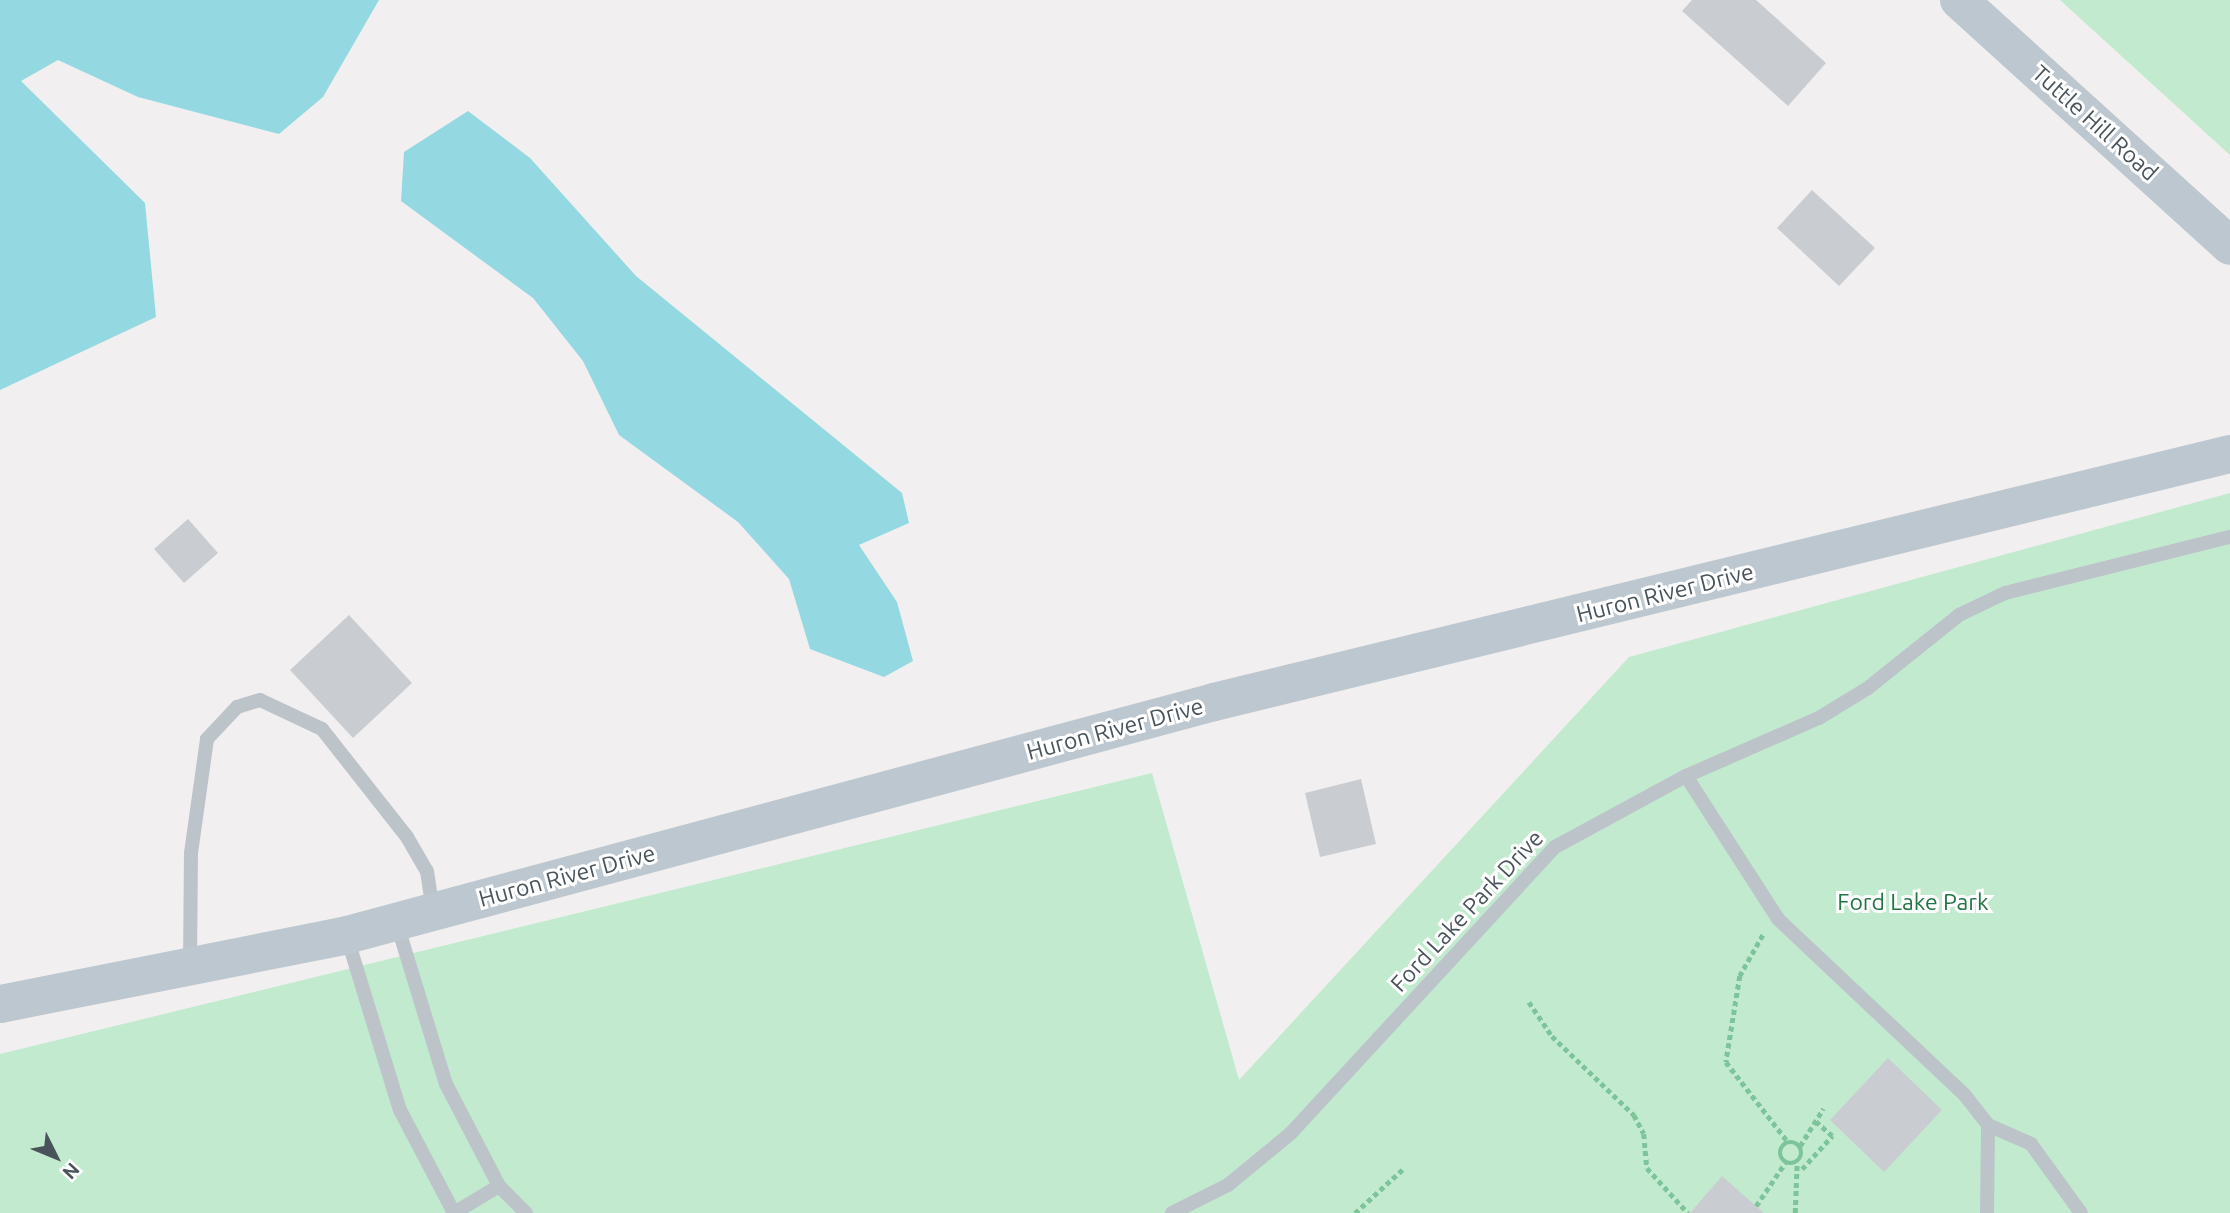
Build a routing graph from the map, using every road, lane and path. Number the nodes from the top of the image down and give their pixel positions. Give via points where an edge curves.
1 (1959, 0) edge
2 (2230, 246) edge
3 (2230, 454) edge
4 (2230, 537) edge
5 (1686, 776) junction
6 (433, 912) junction
7 (1778, 919) junction
8 (397, 922) junction
9 (347, 935) junction
10 (190, 966) junction
11 (1529, 1002) dead end
12 (0, 1004) edge
13 (1823, 1109) dead end
14 (1815, 1121) junction
15 (1988, 1125) junction
16 (1788, 1142) junction
17 (1800, 1146) junction
18 (1797, 1162) junction
19 (1785, 1163) junction
20 (1403, 1169) dead end
21 (1802, 1169) junction
22 (499, 1186) junction
23 (1756, 1206) dead end
24 (454, 1213) edge
25 (526, 1213) edge
26 (1172, 1213) edge
27 (1355, 1213) edge
28 (1689, 1213) edge
29 (1796, 1213) edge
30 (1987, 1213) edge
31 (2081, 1213) edge

1 - 2 main road, Tuttle Hill Road
3 - 6 main road, Huron River Drive via 1214,702
4 - 5 lane, Ford Lake Park Drive via 2005,593 1959,614 1868,688 1819,718
5 - 7 lane
5 - 26 lane, Ford Lake Park Drive via 1555,847 1291,1133 1228,1185
6 - 8 main road, Huron River Drive
6 - 10 lane via 427,871 407,837 322,729 260,700 237,707 207,739 191,853
7 - 15 lane via 1964,1094
7 - 16 path via 1752,944 1740,976 1726,1062
8 - 9 main road, Huron River Drive
8 - 22 lane via 446,1084
9 - 10 main road, Huron River Drive
9 - 24 lane via 400,1110
10 - 12 main road, Huron River Drive
11 - 28 path via 1552,1036 1634,1115 1644,1134 1647,1168
13 - 14 path
14 - 17 path
14 - 21 path via 1832,1136
15 - 30 lane
15 - 31 lane via 2031,1144
16 - 17 path
16 - 19 path via 1780,1151
17 - 18 path
18 - 19 path
18 - 21 path
19 - 23 path
20 - 27 path
21 - 29 path
22 - 24 lane
22 - 25 lane

